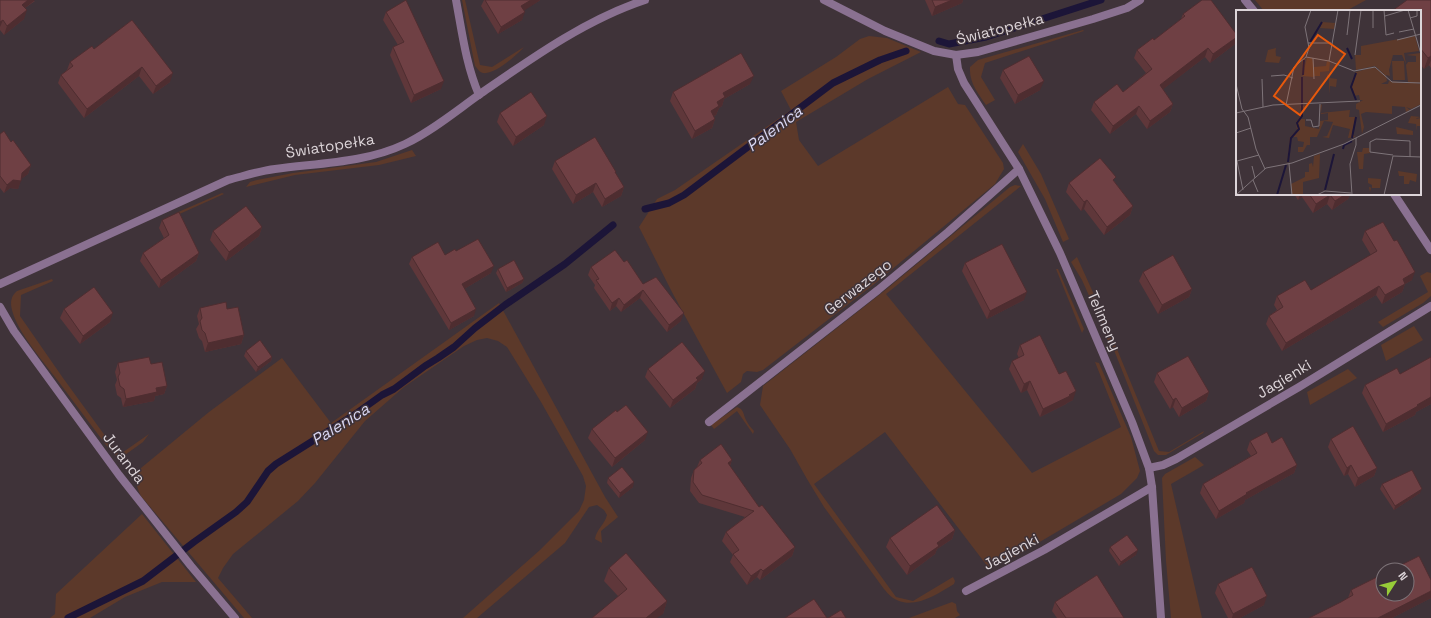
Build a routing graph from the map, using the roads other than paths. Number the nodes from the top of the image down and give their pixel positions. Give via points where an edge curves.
1 (456, 0) edge
2 (646, 0) edge
3 (824, 0) edge
4 (1140, 0) edge
5 (1245, 0) edge
6 (1253, 10) edge
7 (956, 55) junction
8 (479, 95) junction
9 (1019, 169) junction
10 (1395, 195) edge
11 (1431, 250) edge
12 (0, 284) edge
13 (1431, 306) edge
14 (0, 307) edge
15 (709, 422) dead end
16 (1148, 468) junction
17 (1152, 487) junction
18 (966, 591) dead end
19 (236, 618) edge
20 (1161, 618) edge

1 - 8 street via 468,65
2 - 8 street, Światopełka via 626,6 591,23
3 - 7 street, Światopełka via 892,34 934,51
4 - 7 street, Światopełka via 1127,8 1093,19 978,52
5 - 6 street
7 - 9 street, Telimeny via 964,83
8 - 12 street, Światopełka via 418,137 387,152 369,157 273,169 228,180
9 - 15 street, Gerwazego via 878,290
9 - 16 street, Telimeny via 1060,253 1132,422
10 - 11 street
13 - 16 street, Jagienki via 1176,459
14 - 19 street, Juranda via 14,331 119,475
16 - 17 street, Telimeny
17 - 18 street, Jagienki via 1044,550
17 - 20 street, Telimeny

